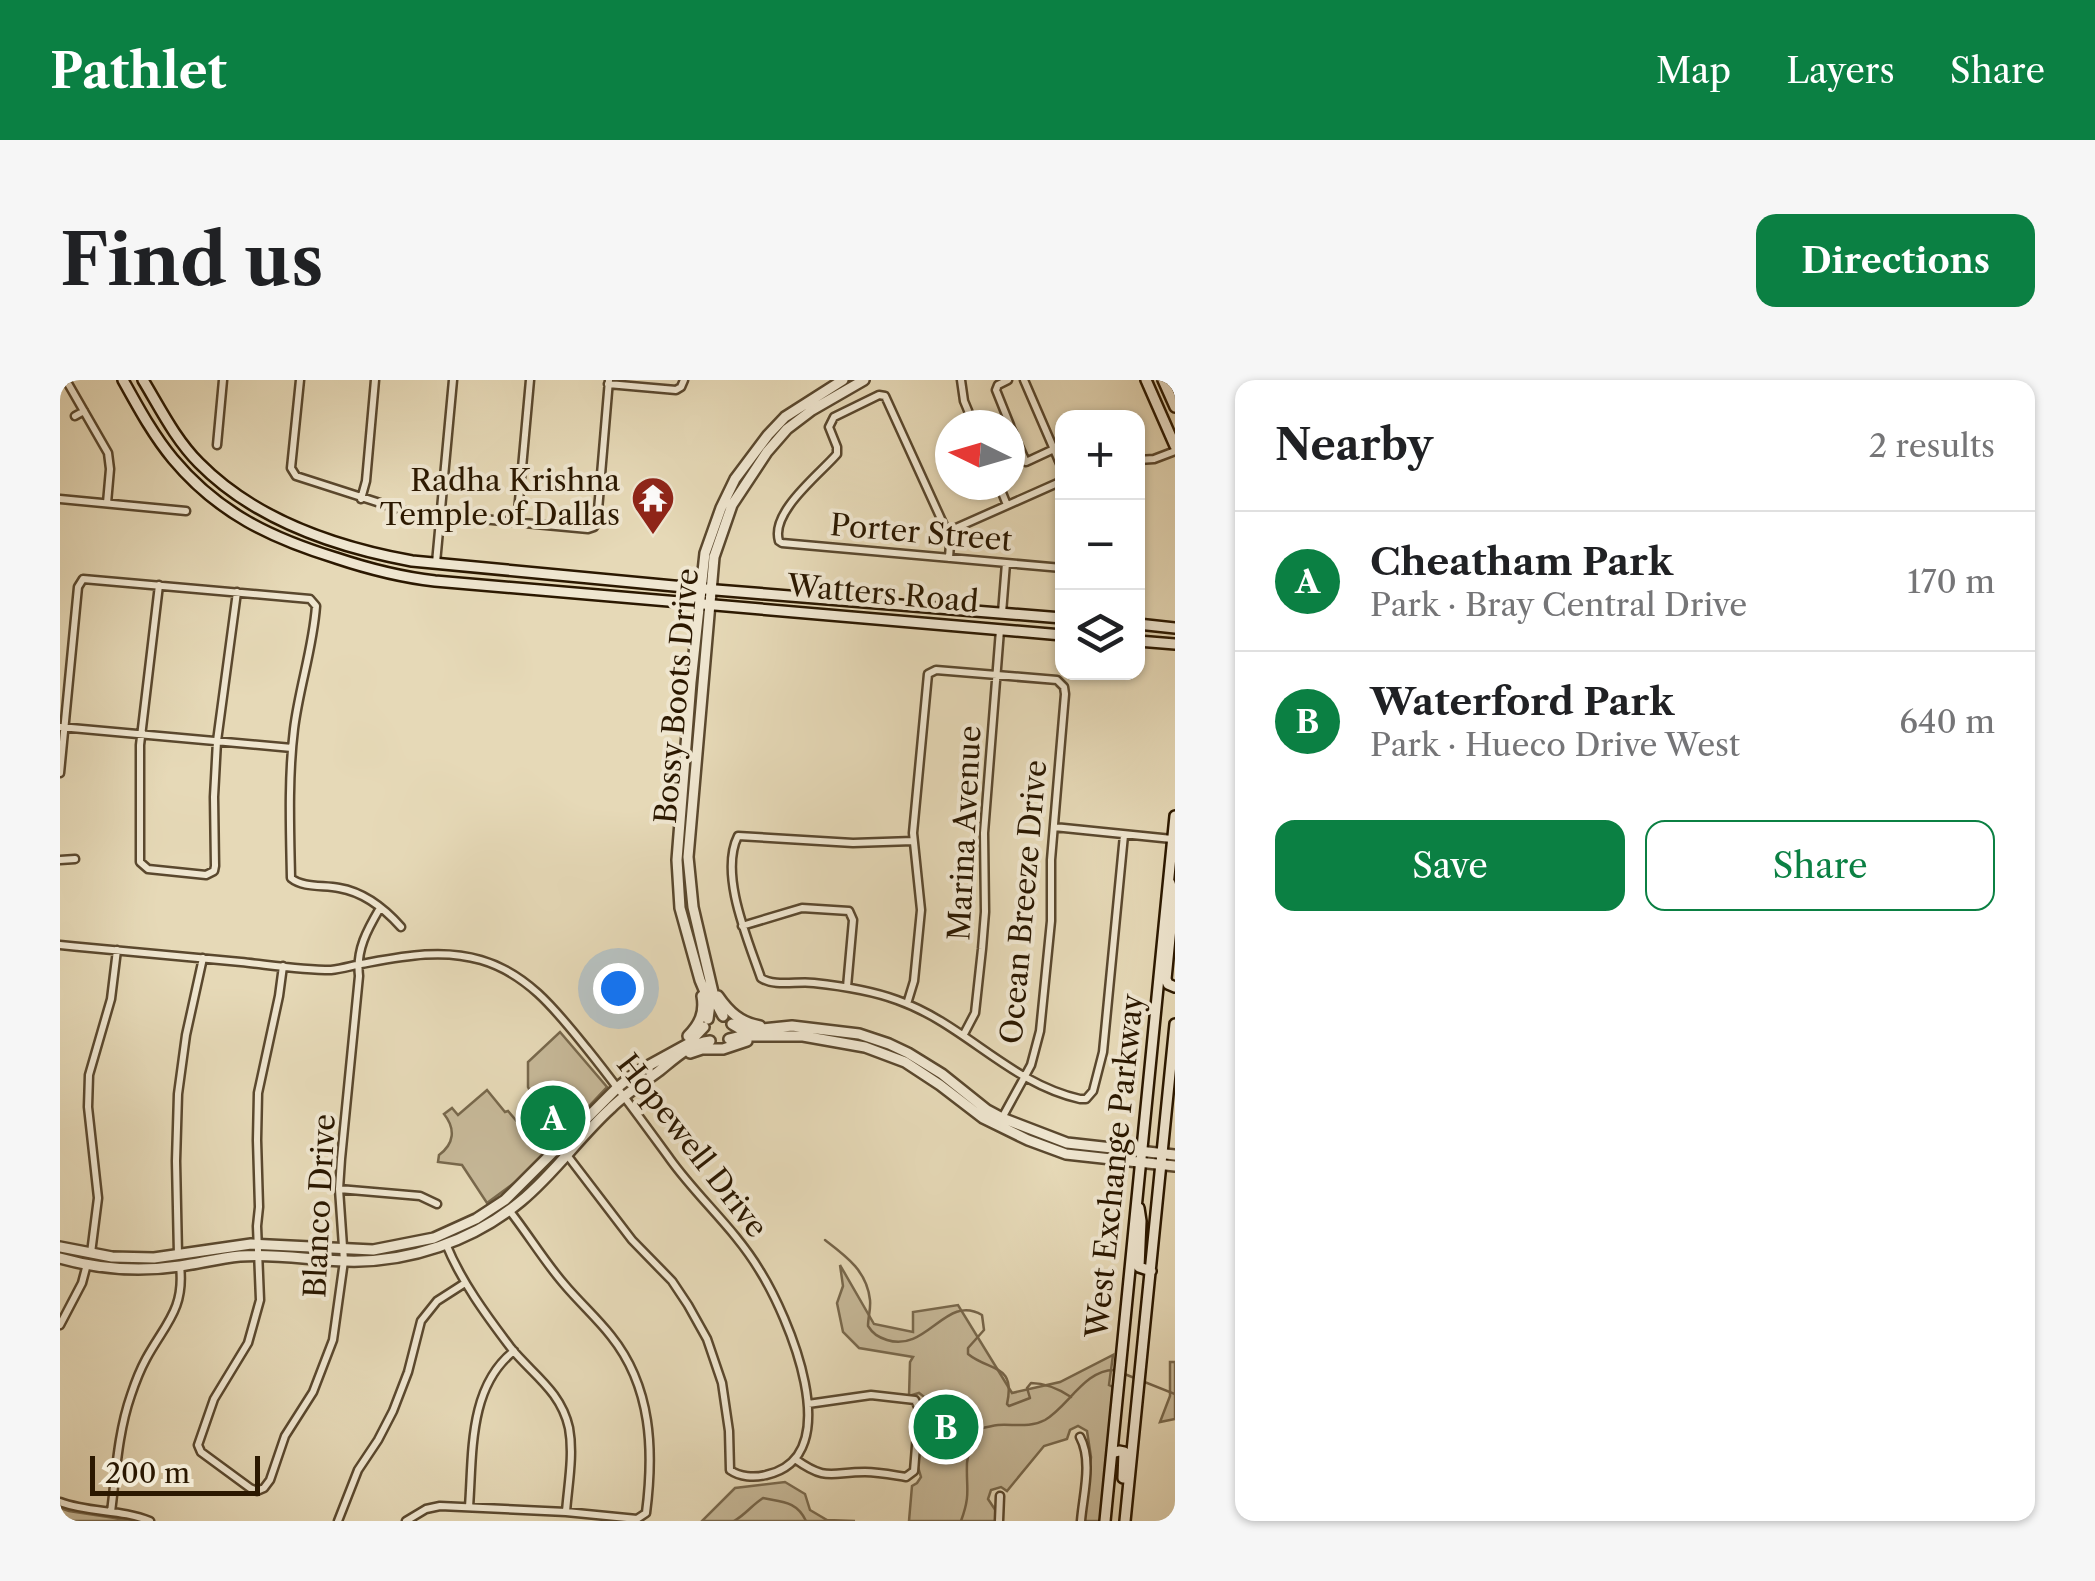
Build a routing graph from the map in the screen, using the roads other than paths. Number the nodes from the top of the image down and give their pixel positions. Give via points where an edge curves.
1 (66, 380) edge
2 (123, 380) edge
3 (143, 380) edge
4 (223, 380) edge
5 (300, 380) edge
6 (375, 380) edge
7 (453, 380) edge
8 (530, 380) edge
9 (843, 380) edge
10 (864, 380) edge
11 (961, 380) edge
12 (1008, 380) edge
13 (1024, 380) edge
14 (1146, 380) edge
15 (1163, 380) edge
16 (609, 382) edge
17 (683, 384) edge
18 (810, 406) junction
19 (1175, 407) edge
20 (968, 410) edge
21 (1003, 410) edge
22 (84, 411) junction
23 (75, 416) dead end
24 (217, 446) dead end
25 (1175, 448) edge
26 (1054, 449) joint
27 (1145, 459) edge
28 (1025, 460) edge
29 (1055, 484) edge
30 (60, 499) edge
31 (361, 499) junction
32 (1006, 500) edge
33 (107, 503) junction
34 (1008, 505) junction
35 (186, 511) dead end
36 (440, 516) junction
37 (517, 523) junction
38 (947, 532) junction
39 (950, 558) junction
40 (436, 563) junction
41 (1006, 563) junction
42 (1055, 567) edge
43 (435, 580) junction
44 (159, 585) junction
45 (705, 589) junction
46 (237, 592) junction
47 (704, 604) junction
48 (1002, 613) junction
49 (1055, 617) edge
50 (1145, 625) edge
51 (1175, 628) edge
52 (1000, 630) junction
53 (1055, 634) edge
54 (1145, 642) edge
55 (1175, 644) edge
56 (997, 675) junction
57 (62, 728) edge
58 (142, 734) junction
59 (217, 740) junction
60 (292, 748) junction
61 (60, 773) edge
62 (1175, 816) edge
63 (1054, 828) junction
64 (1124, 834) junction
65 (913, 840) junction
66 (1174, 840) edge
67 (75, 859) dead end
68 (60, 860) edge
69 (1168, 875) junction
70 (380, 908) junction
71 (742, 926) junction
72 (401, 927) dead end
73 (60, 945) edge
74 (117, 950) junction
75 (203, 958) junction
76 (358, 965) junction
77 (282, 966) junction
78 (705, 979) junction
79 (847, 987) junction
80 (1175, 988) edge
81 (907, 1004) junction
82 (723, 1016) junction
83 (706, 1023) junction
84 (732, 1024) junction
85 (1175, 1024) edge
86 (766, 1032) junction
87 (964, 1035) junction
88 (729, 1039) junction
89 (710, 1041) junction
90 (660, 1064) junction
91 (1024, 1078) junction
92 (618, 1087) junction
93 (626, 1096) junction
94 (1002, 1118) junction
95 (567, 1155) junction
96 (1175, 1155) edge
97 (1140, 1158) junction
98 (1162, 1160) junction
99 (1175, 1166) edge
100 (340, 1190) junction
101 (1137, 1196) junction
102 (438, 1204) dead end
103 (509, 1210) junction
104 (444, 1239) junction
105 (60, 1247) edge
106 (258, 1249) junction
107 (344, 1256) junction
108 (60, 1258) edge
109 (89, 1259) junction
110 (179, 1260) junction
111 (1151, 1271) junction
112 (465, 1283) junction
113 (60, 1325) edge
114 (514, 1351) junction
115 (808, 1404) junction
116 (1080, 1437) dead end
117 (1112, 1453) junction
118 (795, 1458) junction
119 (1000, 1496) dead end
120 (60, 1502) edge
121 (469, 1508) junction
122 (112, 1512) junction
123 (566, 1512) junction
124 (150, 1521) edge
125 (338, 1521) edge
126 (406, 1521) edge
127 (999, 1521) edge
128 (1081, 1521) edge
129 (1105, 1521) edge
130 (1122, 1521) edge

1 - 22 street
2 - 43 main road, Watters Road via 171,457 225,508 290,544 373,570
3 - 40 main road, Watters Road via 198,462 237,496 316,534
4 - 24 street
5 - 31 street via 292,473
6 - 31 street
7 - 36 street
8 - 37 street
9 - 18 main road, Bossy Boots Drive
10 - 18 main road, Bossy Boots Drive
11 - 20 street
12 - 21 street via 996,393
13 - 26 street
14 - 25 main road
15 - 19 main road
16 - 17 street via 676,390
16 - 37 street via 594,527
18 - 45 main road, Bossy Boots Drive via 767,452 732,505
22 - 23 street
22 - 33 street via 109,460
25 - 27 street
26 - 28 street
29 - 34 street
30 - 33 street
31 - 36 street
32 - 34 street
33 - 35 street
34 - 38 street
36 - 37 street
36 - 40 street
38 - 39 street
38 - 39 street, Porter Street via 883,394 834,417 830,430 838,452 790,506 776,538
39 - 41 street, Porter Street
40 - 43 main road
40 - 45 main road, Watters Road
41 - 42 street, Porter Street
41 - 48 street
43 - 47 main road, Watters Road
44 - 46 street
44 - 57 street via 81,582
44 - 58 street
45 - 47 main road, Bossy Boots Drive
45 - 48 main road, Watters Road
46 - 59 street
46 - 60 street via 314,602
47 - 52 main road, Watters Road
47 - 78 main road, Bossy Boots Drive via 676,860 680,908
48 - 49 main road, Watters Road
50 - 51 main road
52 - 53 main road, Watters Road
52 - 56 street, Marina Avenue
54 - 55 main road
56 - 63 street, Ocean Breeze Drive via 1062,683
56 - 65 street via 930,671
56 - 87 street, Marina Avenue via 984,832 986,912 974,1012
57 - 58 street
57 - 61 street
58 - 59 street
58 - 59 street via 141,865 206,875 216,866
59 - 60 street
60 - 70 street via 292,879 356,893
62 - 66 main road, West Exchange Parkway
63 - 64 street
63 - 91 street, Ocean Breeze Drive via 1040,1031
64 - 66 street
64 - 91 street via 1103,1052 1093,1091 1086,1098 1068,1096
65 - 71 street via 859,844 738,836 734,877
65 - 81 street via 921,910
66 - 69 main road, West Exchange Parkway
67 - 68 street
69 - 80 main road via 1174,896 1166,980
69 - 97 main road, West Exchange Parkway
70 - 72 street
70 - 76 street, Blanco Drive
71 - 79 street via 763,981
71 - 79 street via 802,908 846,910 853,920
73 - 74 street, Hopewell Drive
74 - 75 street, Hopewell Drive
74 - 109 street via 89,1075 98,1198
75 - 77 street, Hopewell Drive
75 - 110 street via 178,1094
76 - 77 street, Hopewell Drive
76 - 92 street, Hopewell Drive via 454,954 504,969 549,1002
76 - 100 street, Blanco Drive
77 - 106 street via 258,1093
78 - 82 main road, Bossy Boots Drive
78 - 83 main road, Bossy Boots Drive
78 - 86 main road via 734,1014
78 - 90 main road via 701,1018
79 - 81 street
81 - 87 street
82 - 83 main road
82 - 84 main road
83 - 89 main road
83 - 90 main road
84 - 86 main road
84 - 88 main road
85 - 98 main road, West Exchange Parkway
86 - 88 main road
86 - 90 main road
86 - 94 main road via 816,1028 890,1044
86 - 97 main road via 865,1048 905,1062 984,1118 1066,1154
87 - 91 street
88 - 89 main road
89 - 90 main road
90 - 92 main road
90 - 93 main road
91 - 94 street, Ocean Breeze Drive
92 - 93 street, Hopewell Drive
92 - 104 main road via 505,1200
93 - 95 main road
93 - 115 street, Hopewell Drive via 760,1270 797,1354
94 - 97 main road via 1067,1143
95 - 103 main road
95 - 118 street via 672,1281 707,1339 722,1384 729,1466 754,1477
96 - 98 main road
97 - 98 main road
97 - 101 main road, West Exchange Parkway
98 - 99 main road
98 - 111 main road, West Exchange Parkway
100 - 102 street via 420,1196
100 - 107 street, Blanco Drive
101 - 111 main road via 1139,1268
101 - 117 main road, West Exchange Parkway
103 - 104 main road via 481,1228
103 - 123 street via 611,1336 645,1404 650,1434 643,1516
104 - 107 main road
104 - 112 street
105 - 109 main road
106 - 107 main road
106 - 107 street, Blanco Drive via 256,1321 214,1398 198,1448 259,1490 270,1480 285,1436 328,1356
106 - 110 main road
108 - 109 main road
109 - 110 main road
109 - 113 street
110 - 122 street via 180,1302 146,1360 122,1427
111 - 130 main road, West Exchange Parkway
112 - 114 street
112 - 125 street via 421,1321 393,1412 358,1470
114 - 121 street via 488,1378 477,1415
114 - 123 street via 564,1412 570,1448
115 - 118 street, Hopewell Drive via 809,1430
115 - 118 street via 872,1395 918,1402 914,1471 906,1477 822,1474
116 - 128 street via 1086,1458
117 - 129 main road, West Exchange Parkway
117 - 130 main road via 1125,1456
119 - 127 street
120 - 122 street
121 - 123 street
121 - 126 street via 440,1506
122 - 124 street

